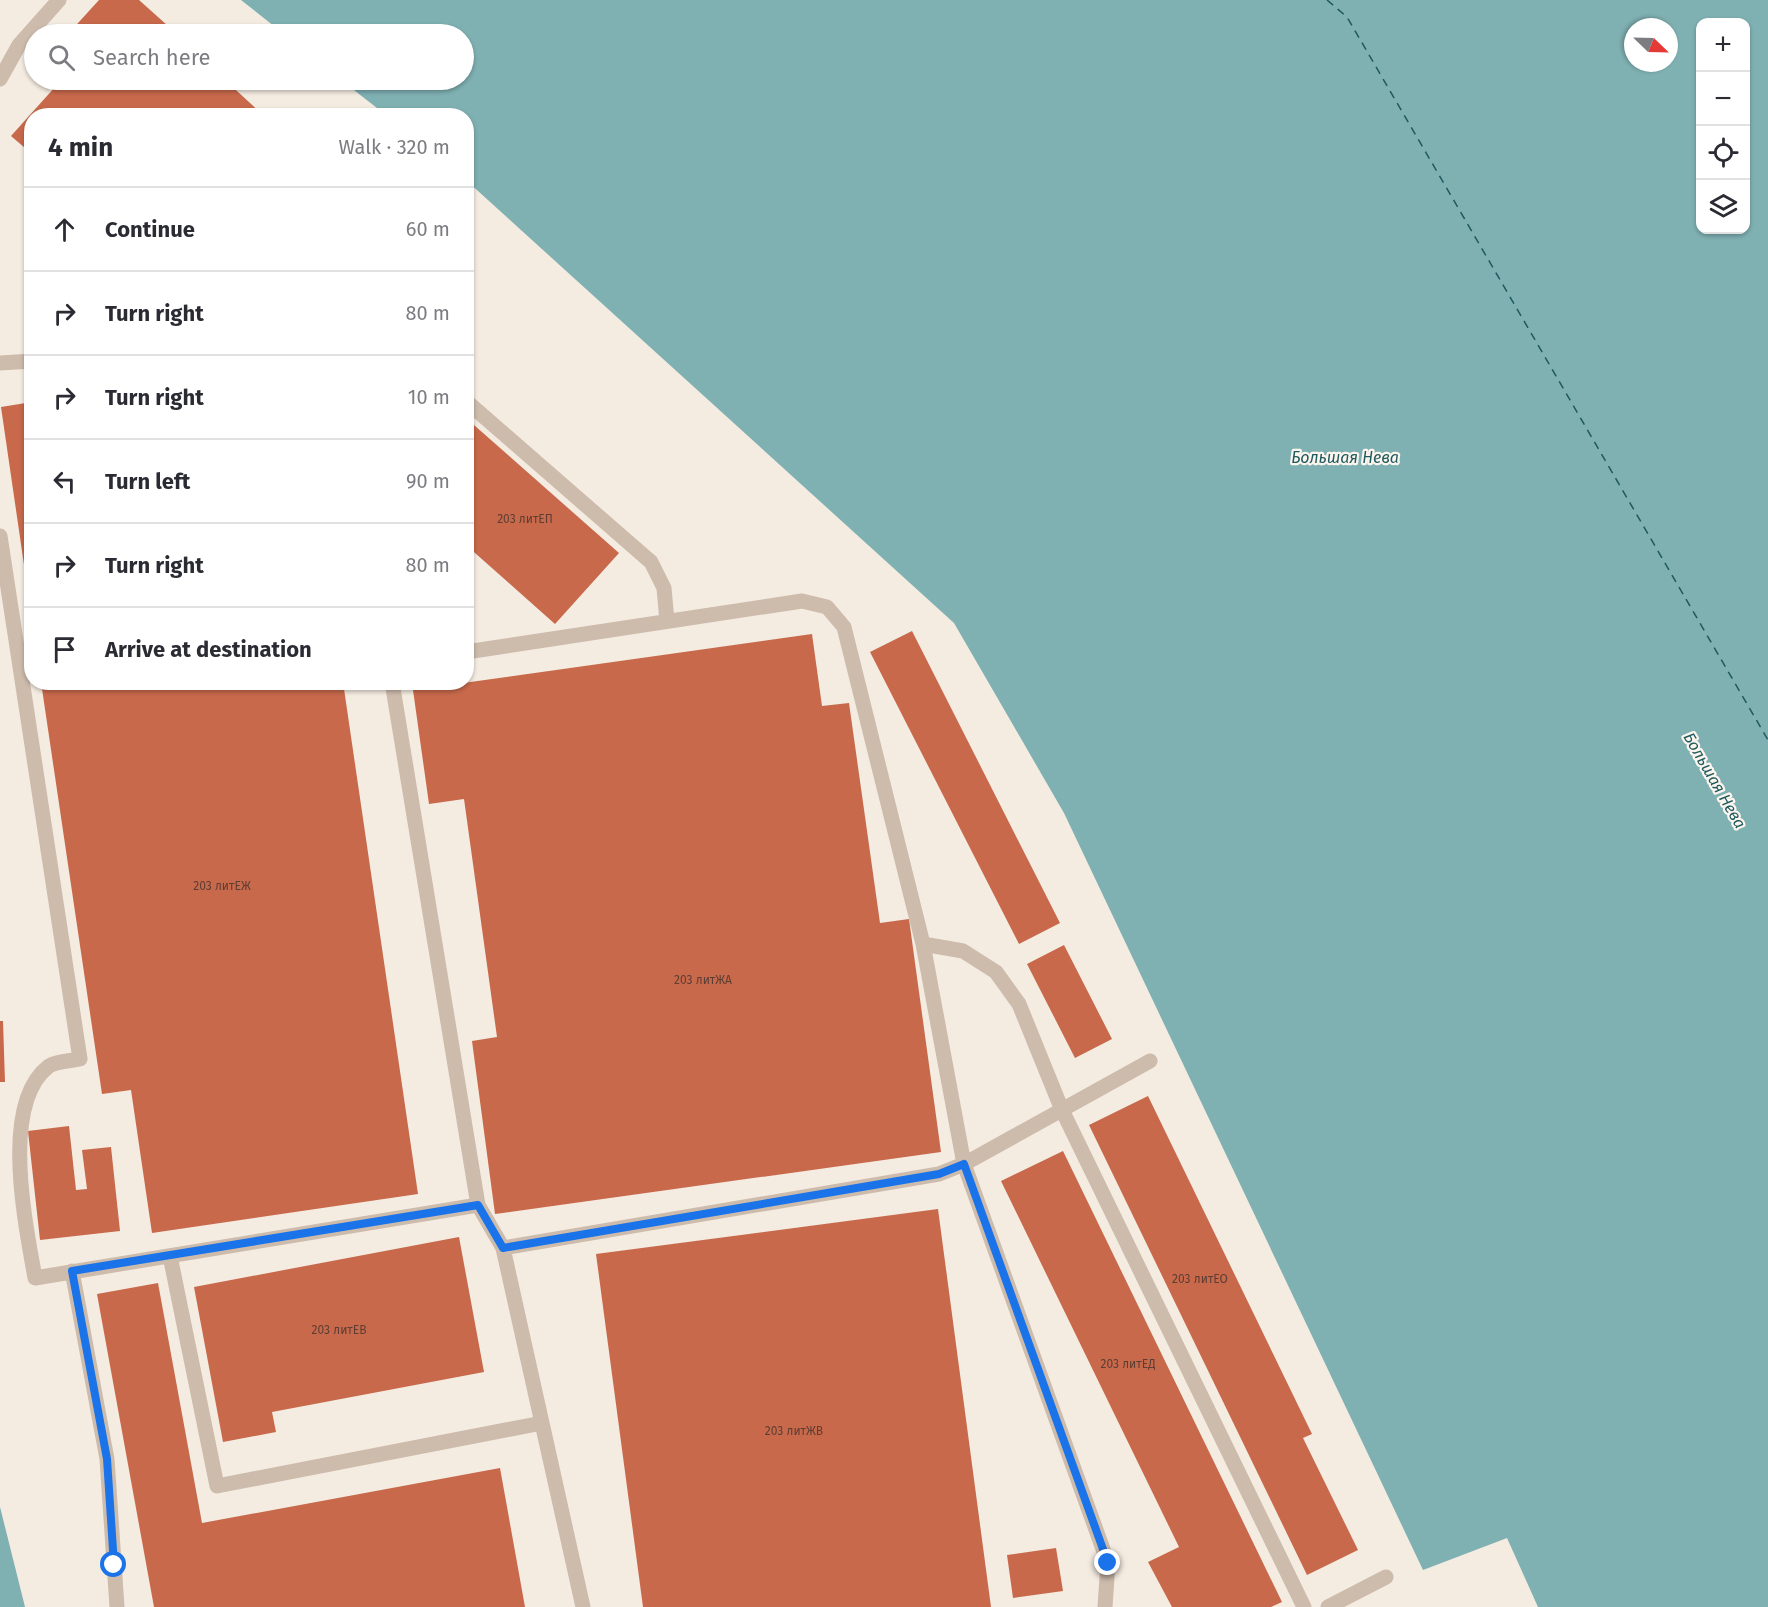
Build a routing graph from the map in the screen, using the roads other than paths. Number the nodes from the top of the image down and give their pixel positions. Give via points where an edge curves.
1 (59, 0) edge
2 (38, 24) edge
3 (24, 39) edge
4 (0, 79) edge
5 (24, 362) edge
6 (0, 363) edge
7 (474, 408) edge
8 (0, 536) edge
9 (667, 621) junction
10 (474, 651) edge
11 (393, 690) edge
12 (923, 944) junction
13 (1150, 1061) dead end
14 (1062, 1110) junction
15 (964, 1164) junction
16 (478, 1205) junction
17 (503, 1248) junction
18 (170, 1256) junction
19 (72, 1271) junction
20 (542, 1423) junction
21 (1386, 1577) dead end
22 (117, 1607) edge
23 (583, 1607) edge
24 (1105, 1607) edge
25 (1304, 1607) edge
26 (1328, 1607) edge

1 - 2 lane
3 - 4 lane
5 - 6 lane
7 - 9 lane via 651,562 664,588
8 - 19 lane via 80,1059 50,1065 32,1081 16,1112 14,1156 35,1278
9 - 10 lane
9 - 12 lane via 802,601 827,607 844,627
11 - 16 lane
12 - 14 lane via 963,951 996,972 1019,1004
12 - 15 lane
13 - 14 lane
14 - 15 lane
14 - 25 lane
15 - 17 lane via 939,1174
15 - 24 lane via 1108,1563
16 - 17 lane
16 - 18 lane
17 - 20 lane
18 - 19 lane
18 - 20 lane via 217,1486
19 - 22 lane via 107,1459
20 - 23 lane
21 - 26 lane

